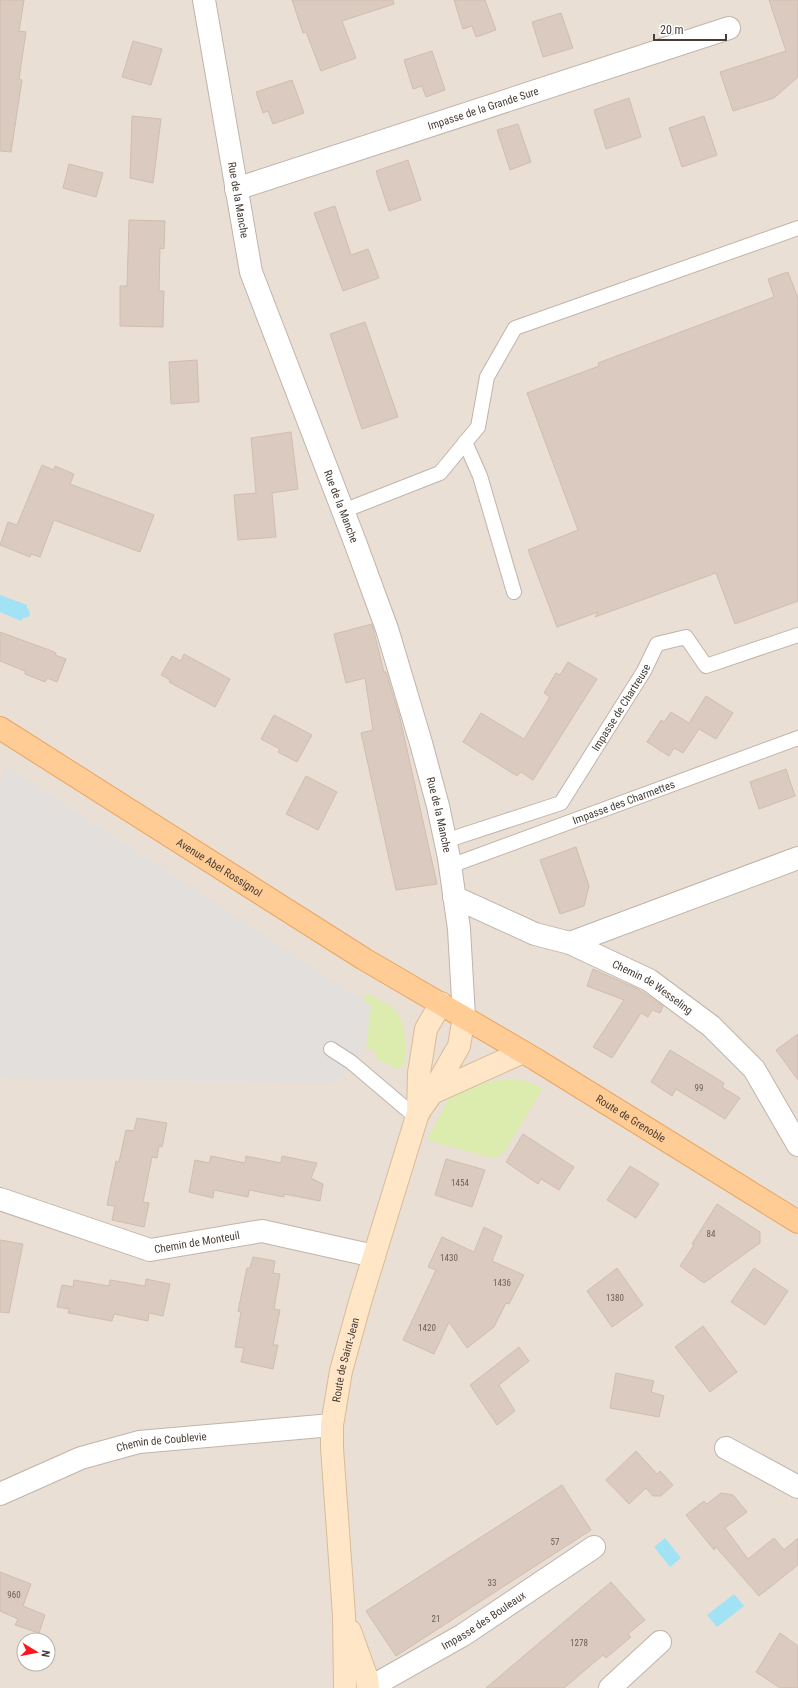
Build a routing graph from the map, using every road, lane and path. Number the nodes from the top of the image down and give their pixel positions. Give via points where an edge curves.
1 (204, 0) edge
2 (729, 28) dead end
3 (236, 189) junction
4 (798, 228) edge
5 (465, 442) junction
6 (343, 510) junction
7 (514, 592) dead end
8 (798, 635) edge
9 (0, 728) edge
10 (798, 738) edge
11 (445, 842) junction
12 (798, 858) edge
13 (450, 866) junction
14 (454, 896) junction
15 (570, 943) junction
16 (441, 1003) junction
17 (464, 1017) junction
18 (331, 1049) dead end
19 (523, 1052) junction
20 (432, 1093) junction
21 (417, 1116) junction
22 (798, 1145) edge
23 (0, 1199) edge
24 (798, 1222) edge
25 (374, 1256) junction
26 (332, 1425) junction
27 (726, 1448) dead end
28 (798, 1487) edge
29 (0, 1494) edge
30 (594, 1547) dead end
31 (344, 1615) junction
32 (660, 1642) dead end
33 (345, 1684) edge
34 (368, 1688) edge
35 (610, 1688) edge

1 - 3 street, Rue de la Manche
2 - 3 street, Impasse de la Grande Sure
3 - 6 street, Rue de la Manche via 251,272
4 - 5 lane via 515,328 487,377 478,427
5 - 6 lane via 440,473
5 - 7 lane via 480,476
6 - 11 street, Rue de la Manche via 387,629 425,757
8 - 11 lane, Impasse de Chartreuse via 706,666 686,637 657,644 644,671 561,804
9 - 16 main road, Avenue Abel Rossignol via 364,959
10 - 13 lane, Impasse des Charmettes
11 - 13 street, Rue de la Manche
12 - 15 street
13 - 14 street, Rue de la Manche
14 - 15 street, Chemin de Wesseling via 535,934
14 - 17 street, Rue de la Manche via 459,929
15 - 22 street, Chemin de Wesseling via 649,980 711,1026 754,1069
16 - 17 main road, Avenue Abel Rossignol
16 - 21 main road, Route de Saint-Jean via 426,1029 419,1073
17 - 19 main road, Route de Grenoble
17 - 20 main road, Route de Saint-Jean via 459,1046
18 - 21 lane via 351,1062
19 - 20 main road
19 - 24 main road, Route de Grenoble
20 - 21 main road, Route de Saint-Jean
21 - 25 main road, Route de Saint-Jean
23 - 25 street, Chemin de Monteuil via 150,1250 262,1231
25 - 26 main road, Route de Saint-Jean via 341,1371
26 - 29 street, Chemin de Coublevie via 139,1442 80,1458
26 - 31 main road, Route de Saint-Jean
27 - 28 street
30 - 34 street, Impasse des Bouleaux via 463,1635
31 - 33 main road, Route de Saint-Jean
31 - 34 main road, Route de Saint-Jean via 367,1678
32 - 35 street
33 - 34 street

